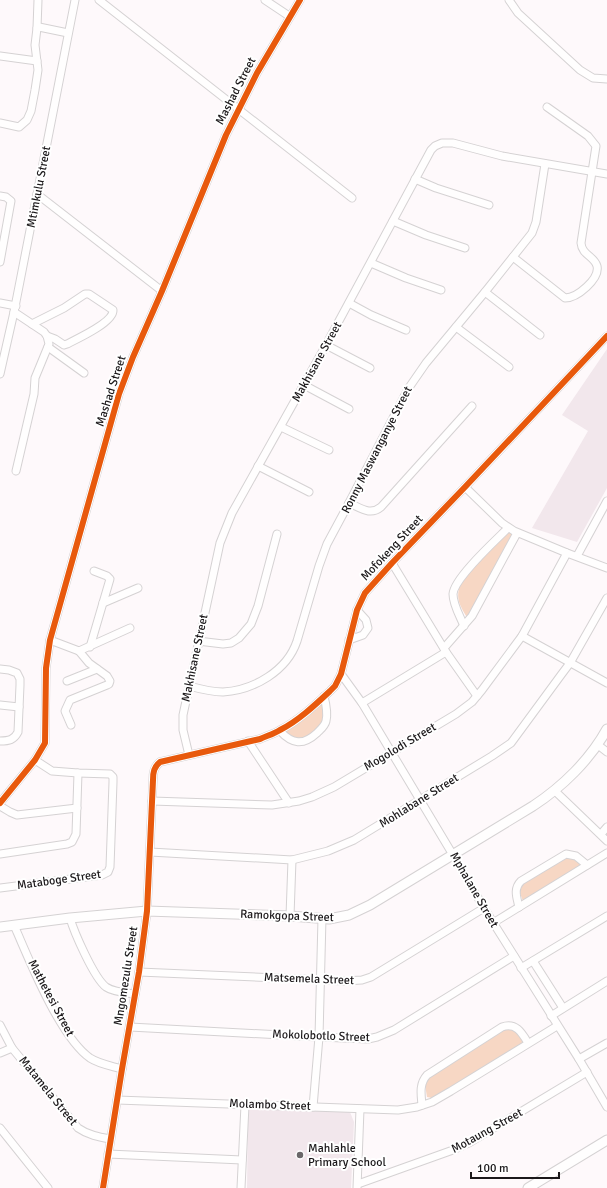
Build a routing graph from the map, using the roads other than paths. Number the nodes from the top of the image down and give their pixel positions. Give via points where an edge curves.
1 (38, 0) edge
2 (75, 0) edge
3 (99, 0) edge
4 (265, 0) edge
5 (300, 0) edge
6 (509, 0) edge
7 (289, 16) junction
8 (37, 28) junction
9 (68, 33) junction
10 (0, 56) edge
11 (37, 61) junction
12 (607, 80) edge
13 (547, 107) dead end
14 (238, 109) junction
15 (0, 123) edge
16 (545, 164) junction
17 (593, 172) junction
18 (607, 174) edge
19 (415, 179) junction
20 (37, 194) junction
21 (0, 196) edge
22 (352, 198) dead end
23 (489, 205) dead end
24 (393, 221) junction
25 (465, 248) dead end
26 (513, 257) junction
27 (0, 262) edge
28 (371, 262) junction
29 (442, 290) dead end
30 (162, 291) junction
31 (485, 292) junction
32 (0, 303) edge
33 (349, 303) junction
34 (15, 309) junction
35 (32, 324) junction
36 (456, 327) junction
37 (406, 330) dead end
38 (540, 335) dead end
39 (47, 336) junction
40 (607, 336) edge
41 (326, 345) junction
42 (48, 347) junction
43 (509, 367) dead end
44 (370, 368) dead end
45 (84, 373) dead end
46 (0, 374) edge
47 (304, 385) junction
48 (472, 406) dead end
49 (349, 409) dead end
50 (281, 427) junction
51 (329, 450) dead end
52 (258, 466) junction
53 (16, 471) dead end
54 (465, 487) junction
55 (309, 492) dead end
56 (607, 501) edge
57 (350, 503) junction
58 (508, 528) junction
59 (517, 533) junction
60 (277, 534) dead end
61 (567, 553) junction
62 (577, 556) junction
63 (392, 563) junction
64 (607, 568) edge
65 (94, 571) dead end
66 (138, 588) dead end
67 (607, 598) edge
68 (103, 603) junction
69 (358, 610) junction
70 (464, 626) junction
71 (130, 628) dead end
72 (522, 636) junction
73 (50, 640) junction
74 (349, 640) junction
75 (198, 641) junction
76 (90, 647) junction
77 (445, 650) junction
78 (79, 651) junction
79 (570, 663) junction
80 (0, 669) edge
81 (98, 669) junction
82 (341, 674) junction
83 (67, 681) dead end
84 (607, 683) edge
85 (189, 686) junction
86 (324, 696) junction
87 (476, 696) junction
88 (362, 703) junction
89 (0, 705) edge
90 (19, 707) junction
91 (71, 725) dead end
92 (607, 729) edge
93 (280, 731) junction
94 (0, 741) edge
95 (248, 741) junction
96 (598, 745) junction
97 (392, 752) junction
98 (607, 752) edge
99 (189, 755) junction
100 (35, 760) junction
101 (156, 766) joint
102 (78, 773) junction
103 (555, 792) junction
104 (421, 800) junction
105 (152, 801) junction
106 (289, 803) junction
107 (0, 804) edge
108 (77, 808) junction
109 (607, 827) edge
110 (601, 834) junction
111 (607, 841) edge
112 (150, 852) junction
113 (607, 853) edge
114 (0, 854) edge
115 (453, 855) junction
116 (292, 860) junction
117 (587, 865) junction
118 (0, 888) edge
119 (519, 907) junction
120 (484, 908) junction
121 (147, 911) junction
122 (290, 916) junction
123 (607, 916) edge
124 (70, 918) junction
125 (322, 918) junction
126 (493, 923) junction
127 (14, 925) junction
128 (0, 927) edge
129 (514, 956) junction
130 (533, 961) junction
131 (521, 968) junction
132 (139, 972) junction
133 (321, 980) junction
134 (607, 981) edge
135 (135, 994) junction
136 (563, 1008) junction
137 (551, 1016) junction
138 (0, 1025) edge
139 (557, 1026) junction
140 (130, 1027) junction
141 (319, 1038) junction
142 (528, 1043) junction
143 (607, 1043) edge
144 (12, 1048) junction
145 (0, 1053) edge
146 (579, 1059) junction
147 (122, 1069) junction
148 (587, 1072) junction
149 (117, 1100) junction
150 (245, 1105) junction
151 (422, 1105) junction
152 (313, 1107) junction
153 (607, 1107) edge
154 (360, 1109) junction
155 (0, 1128) edge
156 (110, 1139) junction
157 (607, 1140) edge
158 (108, 1154) junction
159 (242, 1160) junction
160 (358, 1186) edge
161 (48, 1188) edge
162 (103, 1188) edge
163 (241, 1188) edge
164 (528, 1188) edge

1 - 8 street
2 - 9 street, Mtimkulu Street
3 - 14 street
4 - 7 street
5 - 7 street, Mashad Street
6 - 12 street via 518,13 580,70 593,78
7 - 14 street, Mashad Street
8 - 9 street via 45,27
8 - 11 street
9 - 20 street, Mtimkulu Street
10 - 11 street
11 - 15 street via 35,90 27,120 20,127
13 - 17 street via 595,143
14 - 22 street
14 - 30 street, Mashad Street
16 - 17 street, Makhisane Street
16 - 19 street, Makhisane Street via 445,142 431,150
16 - 26 street, Ronny Maswanganye Street via 534,228
17 - 18 street, Makhisane Street
17 - 26 street via 581,243 583,250 597,266 596,274 588,285 573,296 565,298
19 - 23 street
19 - 24 street, Makhisane Street
20 - 30 street
20 - 34 street, Mtimkulu Street
21 - 27 street via 10,201
24 - 25 street
24 - 28 street, Makhisane Street
26 - 31 street, Ronny Maswanganye Street
28 - 29 street via 406,278
28 - 33 street, Makhisane Street
30 - 73 street, Mashad Street via 119,394
31 - 36 street, Ronny Maswanganye Street
31 - 38 street
32 - 34 street
33 - 37 street
33 - 41 street, Makhisane Street
34 - 35 street
34 - 46 street, Mtimkulu Street
35 - 39 street
35 - 39 street via 85,294 113,310 112,316 103,324 67,344 64,345
36 - 43 street
36 - 57 street, Ronny Maswanganye Street via 413,380
39 - 42 street
40 - 54 street, Mofokeng Street
41 - 44 street
41 - 47 street, Makhisane Street
42 - 45 street
42 - 53 street via 35,378 33,399
47 - 49 street
47 - 50 street, Makhisane Street
48 - 57 street via 381,507 369,512
50 - 51 street
50 - 52 street, Makhisane Street
52 - 55 street
52 - 75 street, Makhisane Street via 224,533
54 - 58 street
54 - 63 street, Mofokeng Street
56 - 62 street
57 - 85 street, Ronny Maswanganye Street via 322,555 297,641 289,658 269,676 248,688 221,692
58 - 59 street
58 - 70 street via 456,585 454,600
59 - 61 street
59 - 70 street
60 - 75 street via 251,624 231,643
61 - 62 street
61 - 72 street, Mogolodi Street
62 - 64 street
63 - 69 street, Mofokeng Street via 365,592
63 - 77 street
65 - 68 street via 110,578
66 - 68 street
67 - 79 street, Mohlabane Street
68 - 76 street
69 - 74 street, Mofokeng Street
69 - 74 street via 366,620 368,628 363,635
70 - 77 street
71 - 76 street
72 - 79 street
72 - 87 street, Mogolodi Street
73 - 78 street
73 - 100 street, Mashad Street via 46,668 45,743
74 - 82 street, Mofokeng Street
75 - 85 street, Makhisane Street
76 - 78 street
77 - 87 street
77 - 88 street
78 - 81 street
79 - 84 street
79 - 104 street, Mohlabane Street via 511,743
80 - 90 street via 13,671 19,675
81 - 83 street
81 - 91 street via 107,676 110,683 70,700 66,711
82 - 86 street, Mofokeng Street via 335,686
82 - 88 street, Mphalane Street
85 - 99 street, Makhisane Street via 182,722
86 - 93 street, Mofokeng Street
86 - 93 street via 326,722 313,737 294,742
87 - 97 street, Mogolodi Street via 465,708
88 - 97 street, Mphalane Street
89 - 90 street
90 - 94 street via 18,732 9,741
92 - 96 street, Ramokgopa Street
93 - 95 street, Mofokeng Street
95 - 99 street, Mofokeng Street
95 - 106 street
96 - 98 street
96 - 103 street, Ramokgopa Street
97 - 104 street, Mphalane Street
97 - 106 street, Mogolodi Street via 324,792
99 - 101 street, Mofokeng Street via 160,762
100 - 102 street, Mataboge Street via 52,771
100 - 107 street, Mashad Street
101 - 105 street, Mngomezulu Street via 153,770
102 - 108 street
102 - 118 street, Mataboge Street via 110,774 113,777 109,870 102,875
103 - 110 street
103 - 115 street, Ramokgopa Street
104 - 115 street, Mphalane Street
104 - 116 street, Mohlabane Street via 343,846
105 - 106 street, Mogolodi Street via 272,805
105 - 112 street, Mngomezulu Street
107 - 108 street via 17,815
108 - 114 street via 76,834 70,843
109 - 110 street
110 - 111 street
112 - 116 street, Mohlabane Street
112 - 121 street, Mngomezulu Street
113 - 117 street
115 - 120 street, Mphalane Street
115 - 125 street, Ramokgopa Street via 359,911 339,918
116 - 122 street
117 - 119 street
117 - 119 street via 573,854 566,854 521,881 516,887
119 - 126 street
120 - 126 street, Mphalane Street
120 - 133 street, Matsemela Street via 371,977 354,981
121 - 122 street, Ramokgopa Street
121 - 124 street, Ramokgopa Street
121 - 132 street, Mngomezulu Street
122 - 125 street, Ramokgopa Street
123 - 130 street
124 - 127 street, Ramokgopa Street
124 - 135 street via 74,932 102,984 107,988
125 - 133 street
126 - 129 street, Mphalane Street
127 - 128 street, Ramokgopa Street
127 - 147 street, Mathetesi Street via 48,998 71,1037 91,1058
129 - 131 street, Mphalane Street
129 - 141 street, Mokolobotlo Street via 385,1034 368,1039
130 - 131 street
130 - 136 street
131 - 137 street, Mphalane Street
132 - 133 street, Matsemela Street
132 - 135 street, Mngomezulu Street
133 - 141 street
134 - 136 street
135 - 140 street, Mngomezulu Street
136 - 137 street
137 - 139 street, Mphalane Street
138 - 144 street, Matamela Street
139 - 142 street, Molambo Street
139 - 146 street, Mphalane Street
140 - 141 street, Mokolobotlo Street
140 - 147 street, Mngomezulu Street
141 - 152 street
142 - 151 street, Molambo Street via 451,1092
142 - 151 street via 515,1026 502,1027 427,1074 421,1088
143 - 146 street
144 - 145 street
144 - 156 street, Matamela Street via 78,1128 84,1133
146 - 148 street, Mphalane Street
147 - 149 street, Mngomezulu Street
148 - 153 street, Mphalane Street
148 - 160 street, Motaung Street via 469,1143
149 - 150 street, Molambo Street
149 - 156 street, Mngomezulu Street
150 - 152 street, Molambo Street
150 - 159 street
151 - 154 street, Molambo Street via 398,1110
152 - 154 street, Molambo Street
154 - 160 street
155 - 161 street
156 - 158 street, Mngomezulu Street
157 - 164 street
158 - 159 street
158 - 162 street, Mngomezulu Street
159 - 163 street

